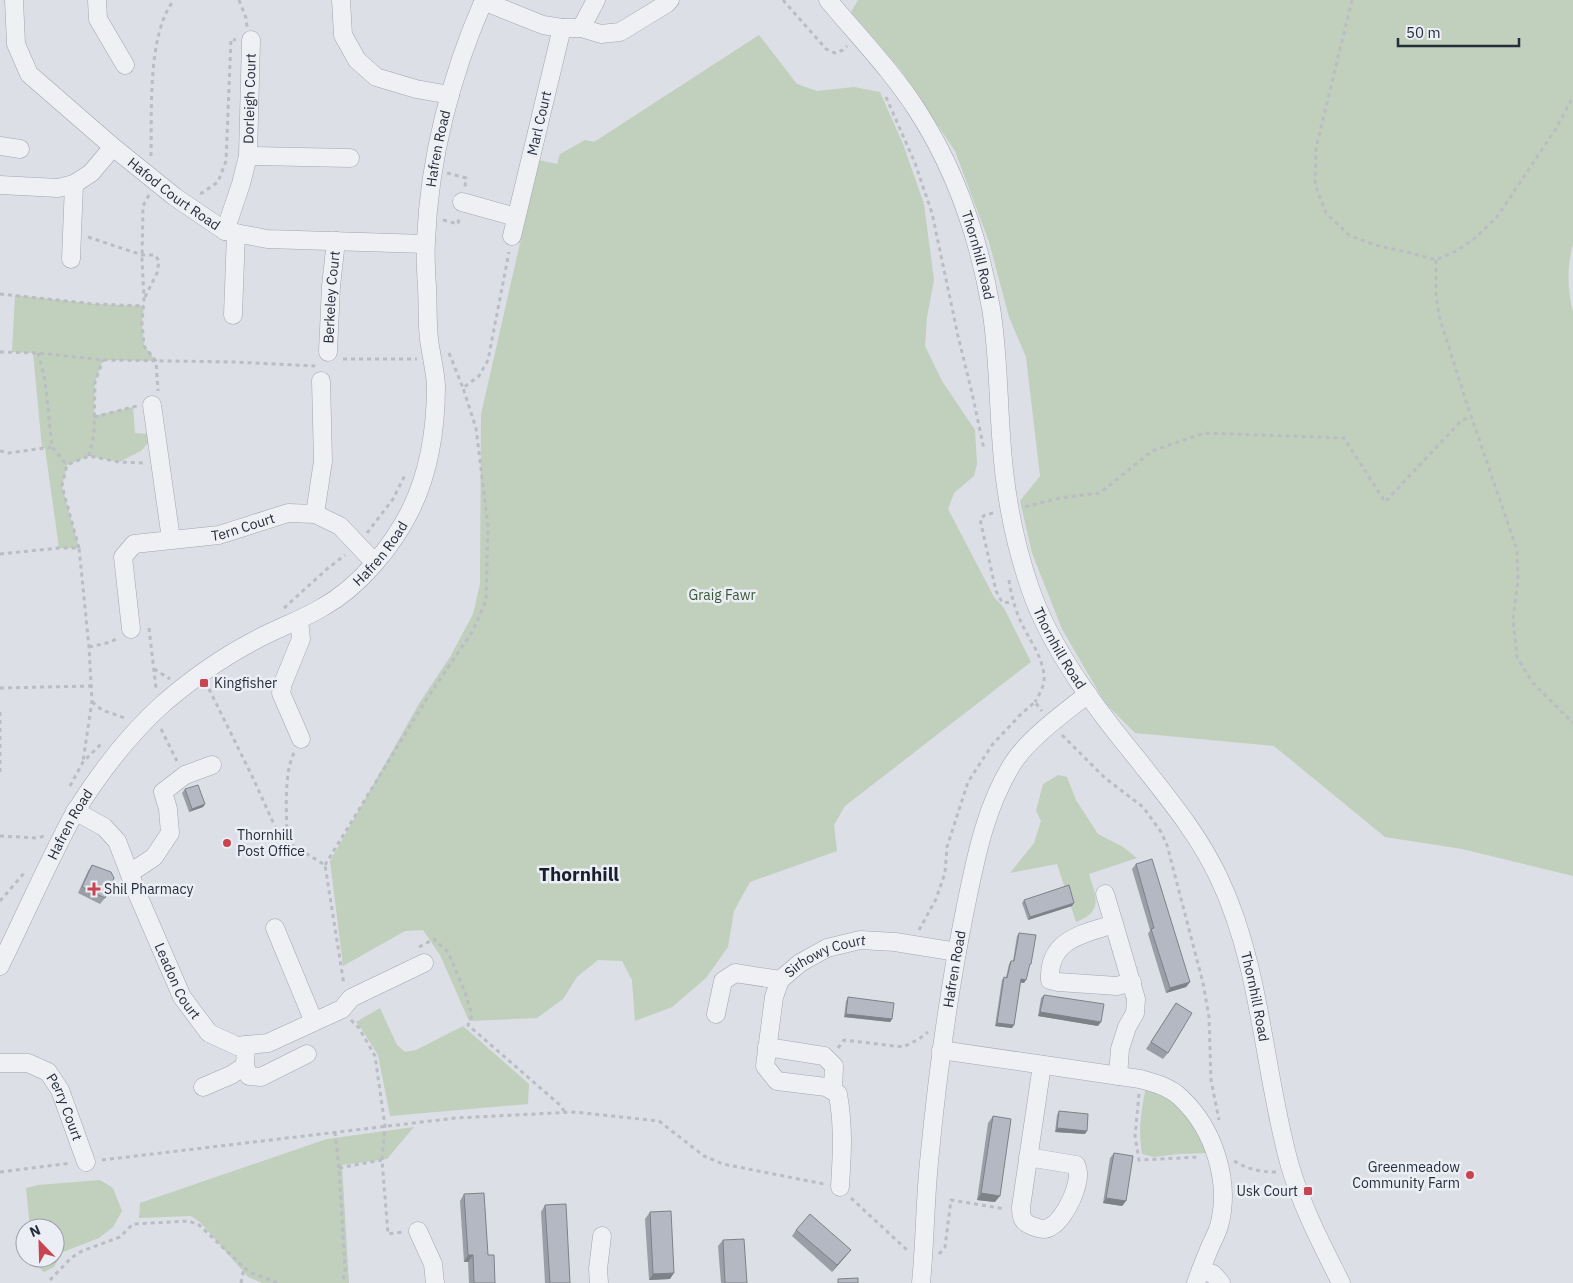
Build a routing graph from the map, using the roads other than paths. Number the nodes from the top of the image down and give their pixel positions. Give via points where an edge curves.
1 (14, 0) edge
2 (96, 0) edge
3 (341, 0) edge
4 (483, 0) edge
5 (596, 0) edge
6 (670, 0) edge
7 (828, 0) edge
8 (562, 28) junction
9 (581, 28) junction
10 (251, 40) dead end
11 (124, 65) dead end
12 (450, 95) junction
13 (0, 146) edge
14 (113, 147) junction
15 (20, 149) dead end
16 (248, 156) junction
17 (350, 158) dead end
18 (74, 184) junction
19 (0, 185) edge
20 (462, 202) road end
21 (516, 217) junction
22 (230, 232) junction
23 (512, 236) road end
24 (336, 241) junction
25 (425, 244) junction
26 (72, 259) dead end
27 (234, 315) dead end
28 (328, 352) dead end
29 (321, 381) dead end
30 (152, 405) dead end
31 (315, 514) junction
32 (170, 539) junction
33 (374, 562) junction
34 (299, 620) junction
35 (132, 629) dead end
36 (1088, 694) junction
37 (302, 739) road end
38 (212, 765) dead end
39 (75, 811) junction
40 (130, 873) junction
41 (1105, 894) dead end
42 (1114, 924) junction
43 (275, 928) dead end
44 (6, 941) edge
45 (957, 952) junction
46 (424, 963) road end
47 (0, 966) edge
48 (780, 980) junction
49 (1132, 982) junction
50 (716, 1014) dead end
51 (314, 1022) junction
52 (246, 1045) junction
53 (767, 1047) junction
54 (941, 1050) junction
55 (308, 1054) dead end
56 (0, 1063) edge
57 (245, 1066) junction
58 (1042, 1066) junction
59 (1118, 1076) junction
60 (203, 1087) dead end
61 (833, 1091) junction
62 (1028, 1157) junction
63 (86, 1162) road end
64 (840, 1187) road end
65 (418, 1231) road end
66 (602, 1236) dead end
67 (1198, 1276) edge
68 (434, 1283) edge
69 (599, 1283) edge
70 (921, 1283) edge
71 (1221, 1283) edge
72 (1341, 1283) edge

1 - 14 street, Hafod Court Road via 16,44 29,74
2 - 11 street via 98,20
3 - 12 street via 343,35 357,60 376,77
4 - 8 street via 543,24
4 - 12 street, Hafren Road via 466,40
5 - 9 street
6 - 9 street via 620,32 601,34
7 - 36 street, Thornhill Road via 915,107 934,138 959,193 980,255 991,309 1008,503 1021,560 1052,639
8 - 9 street
8 - 21 street, Marl Court
10 - 16 street, Dorleigh Court
12 - 25 street, Hafren Road via 430,183
13 - 15 street
14 - 18 street via 91,173
14 - 22 street, Hafod Court Road via 175,198
16 - 17 street, Dorleigh Court
16 - 22 street, Dorleigh Court
18 - 19 street via 58,188
18 - 26 street
20 - 21 street
21 - 23 street, Marl Court
22 - 24 street, Hafod Court Road via 267,239
22 - 27 street, Dorleigh Court
24 - 25 street, Hafod Court Road
24 - 28 street, Berkeley Court
25 - 33 street, Hafren Road via 429,336 436,382 432,449 411,509 392,541
29 - 31 street via 323,461
30 - 32 street
31 - 32 street, Tern Court via 288,513 219,535
31 - 33 street, Tern Court via 340,526
32 - 35 street, Tern Court via 134,544 123,557
33 - 34 street, Hafren Road via 351,587
34 - 37 street via 301,639 281,693
34 - 39 street, Hafren Road via 250,642 207,669 164,703 128,740
36 - 45 street, Hafren Road via 1035,739 1014,762 999,788 986,822
36 - 72 street, Thornhill Road via 1168,797 1218,875 1248,959 1291,1168 1316,1234
38 - 40 street via 184,775 163,792 170,833 154,857
39 - 40 street, Leadon Court via 104,827 117,841
39 - 44 street, Hafren Road
40 - 52 street, Leadon Court via 182,997 209,1033 238,1046
41 - 42 street
42 - 49 street
42 - 49 street via 1075,937 1054,954 1050,980 1117,986
43 - 51 street
44 - 47 street, Hafren Road
45 - 48 street, Sirhowy Court via 860,940 827,948 800,963
45 - 54 street, Hafren Road
46 - 51 street, Leadon Court via 351,998 342,1009
48 - 50 street via 735,973 723,981
48 - 53 street, Sirhowy Court
49 - 59 street via 1136,1006 1120,1049
51 - 52 street, Leadon Court via 268,1043
52 - 57 street
53 - 61 street, Sirhowy Court via 765,1066 777,1080 826,1087
53 - 61 street via 824,1056 834,1066
54 - 58 street
54 - 70 street, Hafren Road via 928,1164
55 - 57 street via 262,1077 249,1076
56 - 63 street, Perry Court via 28,1062 48,1072 60,1090
57 - 60 street
58 - 59 street
58 - 62 street
59 - 67 street via 1160,1085 1180,1097 1209,1137 1222,1182 1222,1207 1219,1227
61 - 64 street via 838,1094 842,1118
62 - 62 street via 1021,1212 1024,1222 1043,1229 1050,1228 1066,1210 1078,1170 1076,1166
65 - 68 street via 433,1264
66 - 69 street
67 - 71 street via 1212,1274

